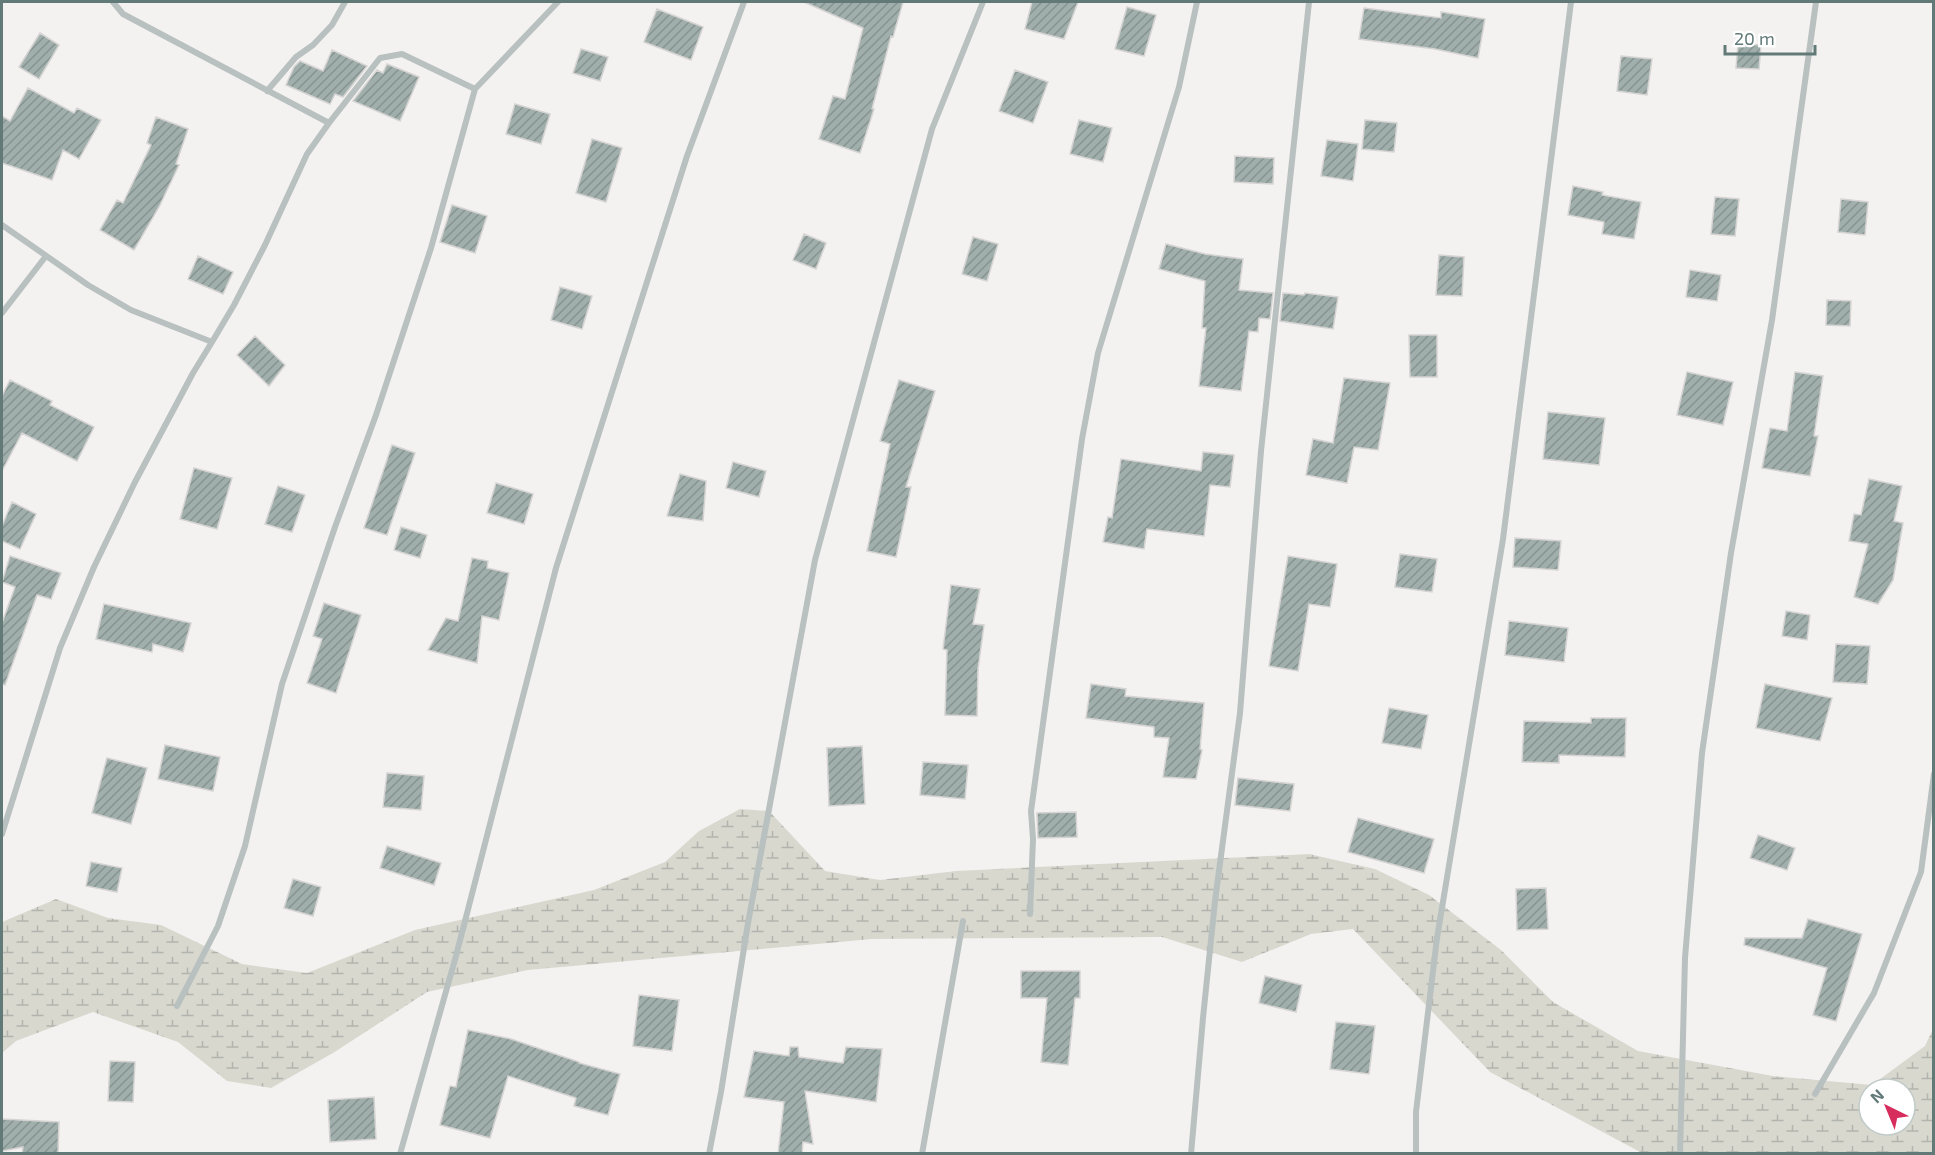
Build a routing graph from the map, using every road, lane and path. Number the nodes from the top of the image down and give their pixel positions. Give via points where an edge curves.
1 (113, 2) edge
2 (345, 2) edge
3 (558, 2) edge
4 (744, 2) edge
5 (983, 2) edge
6 (1197, 2) edge
7 (1309, 2) edge
8 (1571, 2) edge
9 (1816, 2) edge
10 (475, 89) junction
11 (267, 91) junction
12 (328, 123) junction
13 (2, 225) edge
14 (46, 256) junction
15 (2, 314) edge
16 (212, 342) junction
17 (1934, 774) edge
18 (2, 834) edge
19 (1030, 914) dead end
20 (963, 921) dead end
21 (177, 1006) dead end
22 (1815, 1094) dead end
23 (400, 1154) edge
24 (709, 1154) edge
25 (922, 1154) edge
26 (1191, 1154) edge
27 (1416, 1154) edge
28 (1680, 1154) edge

1 - 11 street via 123,14
2 - 11 street via 332,25 296,57
3 - 10 street
4 - 23 street via 687,156 556,568 456,956
5 - 24 street via 932,129 815,560
6 - 19 street via 1179,87 1098,353 1082,440 1031,811
7 - 26 street via 1261,451 1240,713 1215,901
8 - 27 street via 1503,539 1437,938 1416,1112
9 - 28 street via 1772,320 1731,553 1702,753 1685,958
10 - 12 street via 412,57 390,55 380,58
10 - 21 street via 424,270 282,684 245,846 218,926
11 - 12 street
12 - 16 street via 307,154 265,245
13 - 14 street
14 - 15 street
14 - 16 street via 131,310
16 - 18 street via 135,482 94,567 60,648
17 - 22 street via 1922,872 1874,993
20 - 25 street

